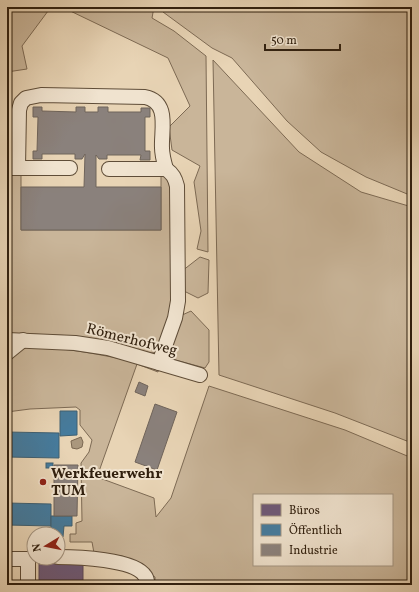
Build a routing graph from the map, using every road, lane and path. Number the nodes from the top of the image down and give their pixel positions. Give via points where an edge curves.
1 (13, 168) edge
2 (70, 168) dead end
3 (109, 169) dead end
4 (166, 169) junction
5 (7, 340) edge
6 (22, 340) junction
7 (7, 353) edge
8 (159, 363) junction
9 (200, 375) dead end
10 (66, 557) edge
11 (26, 558) edge
12 (7, 559) edge
13 (30, 566) edge
14 (28, 585) edge
15 (148, 585) edge

1 - 2 street
1 - 4 street via 19,107 26,98 41,95 145,97 155,100 162,111 162,148
3 - 4 street
4 - 8 street via 172,173 178,186 178,301 175,318
5 - 6 street, Römerhofweg
6 - 7 street
6 - 8 street, Römerhofweg via 101,347
8 - 9 street, Römerhofweg
10 - 15 street via 102,559 135,568 145,576
11 - 12 street
13 - 14 street

